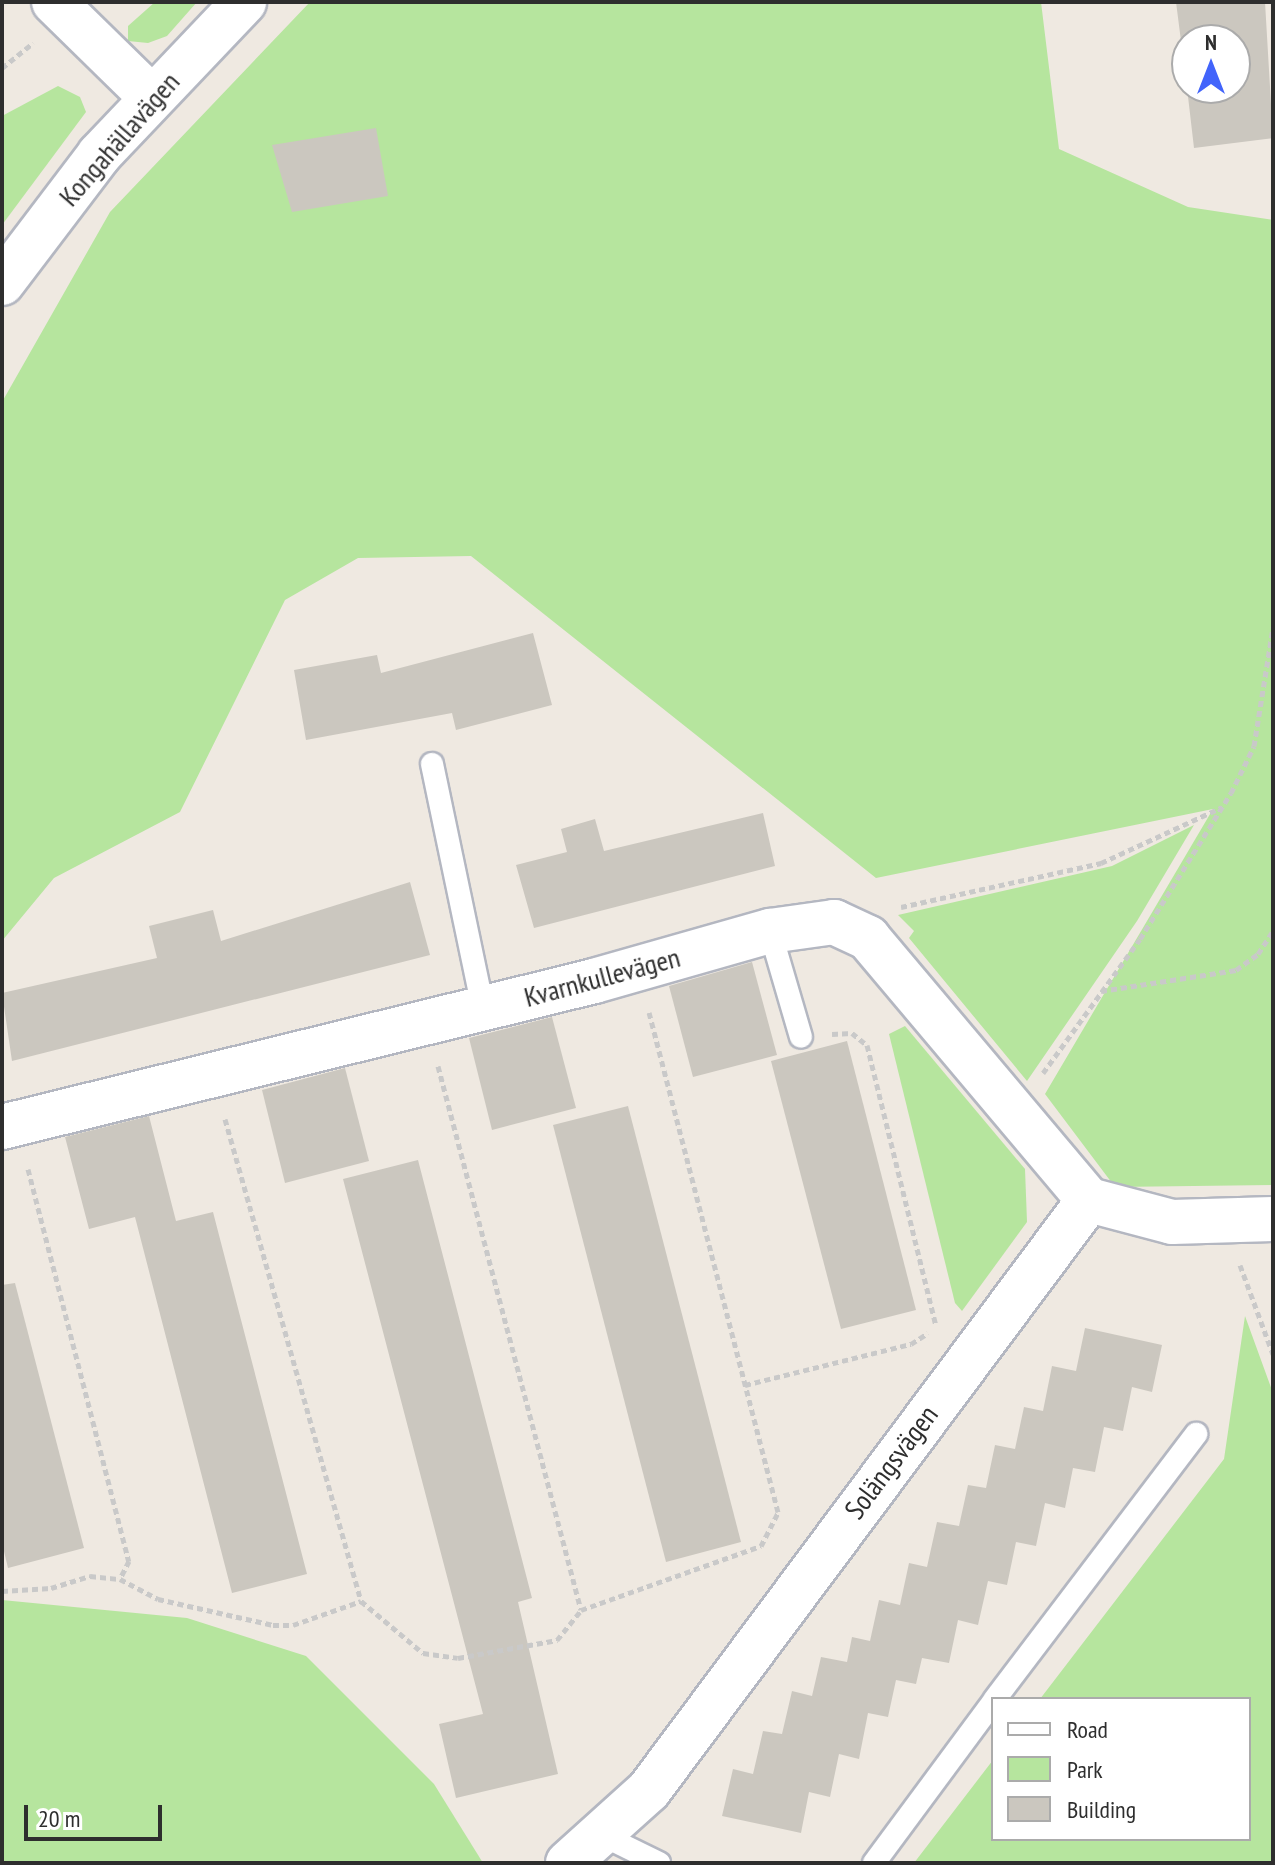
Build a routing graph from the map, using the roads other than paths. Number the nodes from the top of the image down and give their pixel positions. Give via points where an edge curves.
1 (54, 2) edge
2 (244, 2) edge
3 (151, 97) junction
4 (2, 283) edge
5 (432, 764) dead end
6 (770, 931) junction
7 (483, 1008) junction
8 (801, 1037) road end
9 (13, 1141) edge
10 (1089, 1200) junction
11 (1273, 1219) edge
12 (1196, 1434) dead end
13 (997, 1697) edge
14 (991, 1705) edge
15 (600, 1834) junction
16 (568, 1863) edge
17 (659, 1863) edge
18 (874, 1863) edge

1 - 3 street
2 - 3 street, Kongahällavägen
3 - 4 street, Kongahällavägen
5 - 7 lane
6 - 7 street, Kvarnkullevägen
6 - 8 lane
6 - 10 street, Kvarnkullevägen via 834,922 868,938 1013,1117
7 - 9 street, Kvarnkullevägen
10 - 11 street via 1139,1217
10 - 15 street, Solängsvägen via 649,1790
12 - 13 lane
14 - 18 lane
15 - 16 street, Solängsvägen
15 - 17 lane

